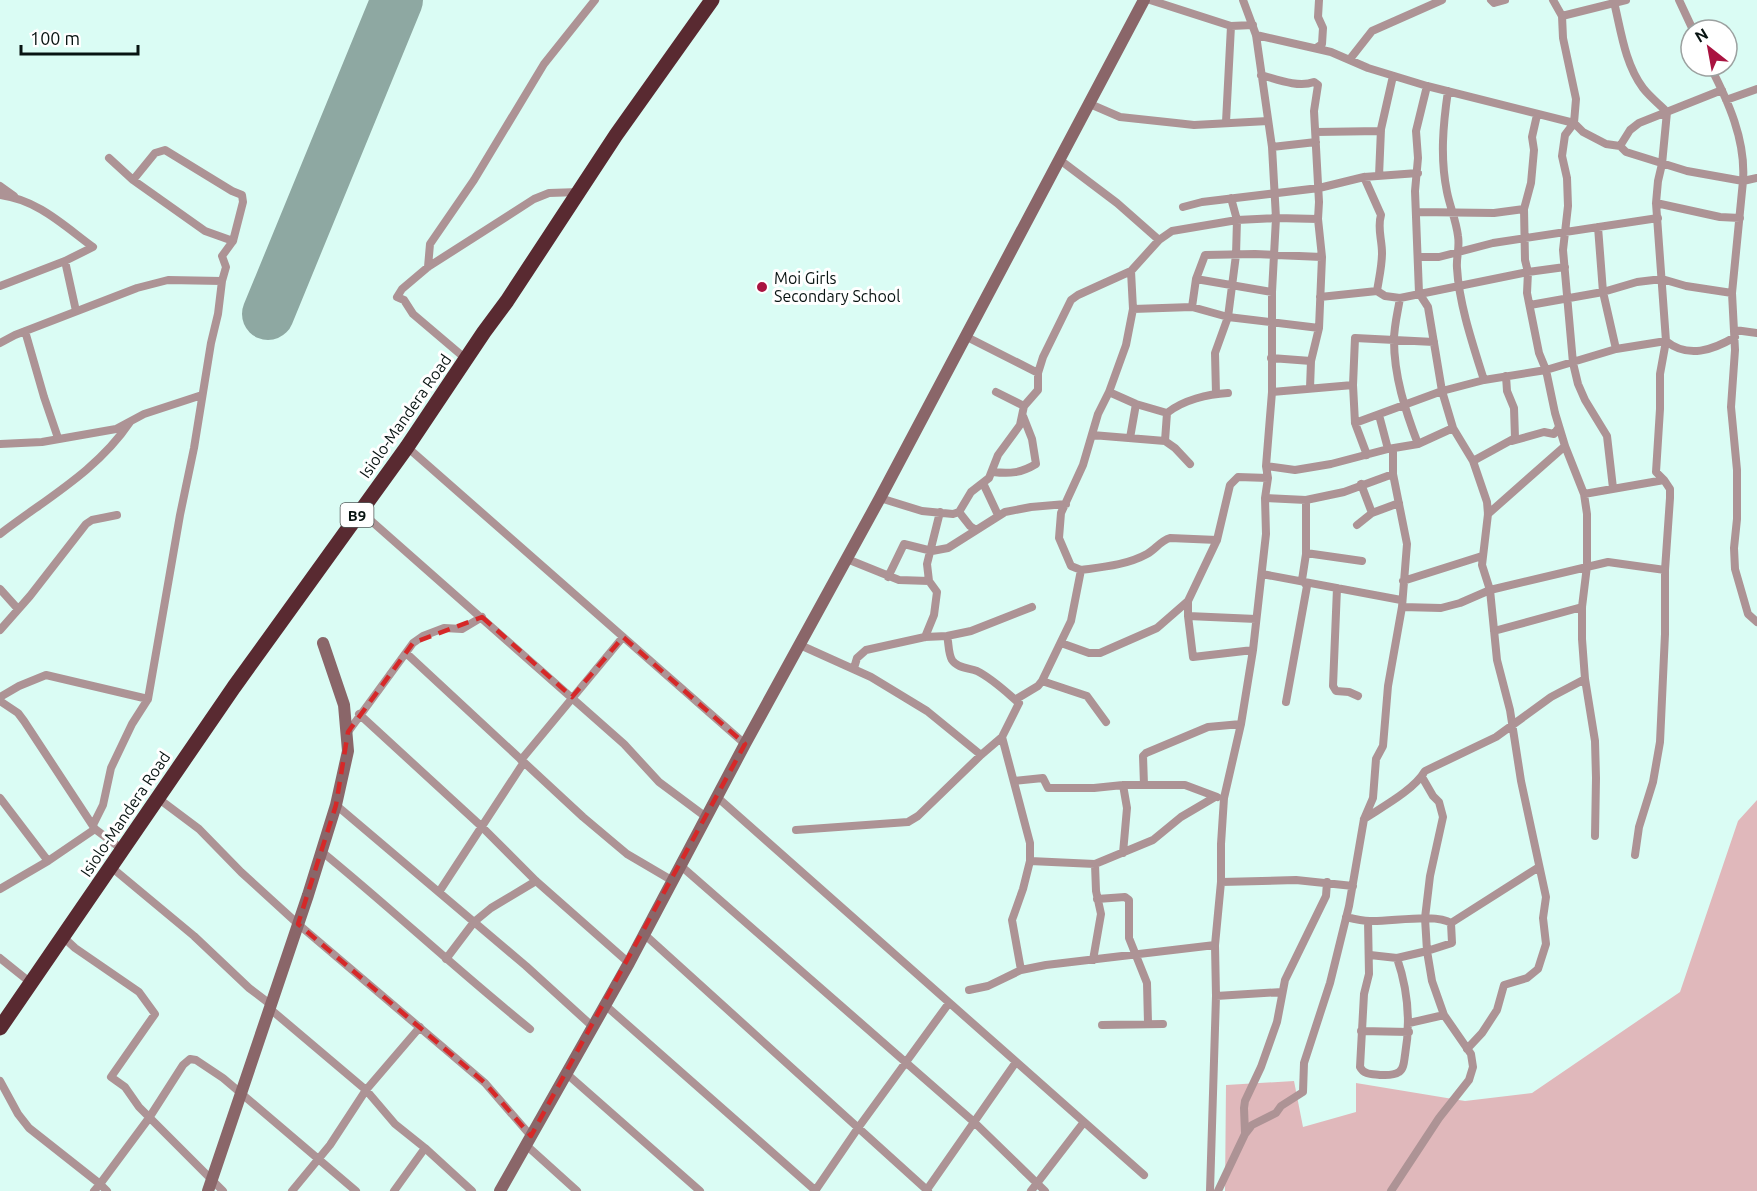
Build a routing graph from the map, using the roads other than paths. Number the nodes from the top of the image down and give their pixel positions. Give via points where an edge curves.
1 (595, 0) edge
2 (712, 0) edge
3 (1144, 0) edge
4 (1150, 0) edge
5 (1243, 0) edge
6 (1319, 0) edge
7 (1442, 0) edge
8 (1491, 0) edge
9 (1505, 0) edge
10 (1553, 0) edge
11 (1626, 0) edge
12 (1679, 0) edge
13 (1614, 2) junction
14 (1562, 16) junction
15 (1687, 18) edge
16 (1253, 25) junction
17 (1232, 26) junction
18 (1256, 35) junction
19 (1316, 48) junction
20 (1350, 59) junction
21 (1261, 75) junction
22 (1392, 76) junction
23 (1716, 78) edge
24 (1427, 86) junction
25 (1757, 89) edge
26 (1722, 90) junction
27 (1448, 91) junction
28 (1726, 100) junction
29 (1090, 104) junction
30 (1666, 112) junction
31 (1537, 115) junction
32 (1268, 121) junction
33 (1226, 122) junction
34 (1574, 123) junction
35 (1381, 131) junction
36 (1316, 132) junction
37 (1316, 142) junction
38 (1620, 146) junction
39 (1272, 147) junction
40 (109, 158) dead end
41 (1060, 160) junction
42 (1662, 164) junction
43 (1418, 172) junction
44 (1379, 176) junction
45 (1364, 177) junction
46 (1757, 178) edge
47 (133, 180) junction
48 (1743, 181) junction
49 (0, 186) edge
50 (1318, 188) junction
51 (580, 192) junction
52 (1274, 194) junction
53 (0, 195) edge
54 (17, 198) junction
55 (1231, 198) junction
56 (1656, 203) junction
57 (1184, 207) dead end
58 (1524, 209) junction
59 (1417, 212) junction
60 (1454, 212) junction
61 (1276, 218) junction
62 (1658, 218) junction
63 (1740, 218) junction
64 (1318, 219) junction
65 (1237, 220) junction
66 (1598, 228) junction
67 (1564, 233) junction
68 (1159, 240) junction
69 (1525, 240) junction
70 (232, 241) junction
71 (1460, 251) junction
72 (1236, 255) junction
73 (1275, 255) junction
74 (1322, 256) junction
75 (1419, 257) junction
76 (65, 261) junction
77 (428, 267) junction
78 (1565, 267) junction
79 (1131, 271) junction
80 (1528, 272) junction
81 (1196, 279) junction
82 (1662, 279) junction
83 (222, 281) junction
84 (1232, 284) junction
85 (0, 286) edge
86 (1459, 287) junction
87 (1377, 291) junction
88 (1272, 292) junction
89 (1603, 292) junction
90 (1419, 293) junction
91 (1731, 293) junction
92 (1320, 297) junction
93 (1400, 298) junction
94 (1568, 300) junction
95 (1530, 305) junction
96 (1192, 308) junction
97 (1133, 309) junction
98 (76, 311) junction
99 (1228, 317) junction
100 (1272, 322) junction
101 (1319, 328) junction
102 (25, 331) junction
103 (1757, 333) edge
104 (1735, 334) junction
105 (965, 336) junction
106 (1394, 339) junction
107 (1666, 341) junction
108 (1434, 342) junction
109 (0, 344) edge
110 (1616, 350) junction
111 (1271, 358) junction
112 (466, 359) junction
113 (1311, 361) junction
114 (1573, 363) junction
115 (1546, 370) junction
116 (1038, 373) junction
117 (1506, 376) junction
118 (1484, 380) junction
119 (1353, 384) junction
120 (1310, 388) junction
121 (1442, 391) junction
122 (996, 392) dead end
123 (1109, 392) junction
124 (1272, 392) junction
125 (1228, 393) dead end
126 (1216, 394) junction
127 (202, 395) junction
128 (1136, 404) junction
129 (1403, 405) junction
130 (1023, 411) junction
131 (1167, 414) junction
132 (1379, 415) junction
133 (132, 419) junction
134 (1355, 423) junction
135 (1559, 427) junction
136 (1453, 428) junction
137 (1092, 435) junction
138 (58, 438) junction
139 (1130, 438) junction
140 (1165, 441) junction
141 (1512, 441) junction
142 (0, 444) edge
143 (1418, 444) junction
144 (407, 447) junction
145 (1565, 447) junction
146 (1391, 449) junction
147 (1367, 455) junction
148 (1473, 461) junction
149 (1190, 464) dead end
150 (1266, 466) junction
151 (993, 472) junction
152 (1394, 474) junction
153 (1269, 478) junction
154 (1664, 480) junction
155 (983, 483) junction
156 (1361, 484) junction
157 (1613, 488) junction
158 (1584, 494) junction
159 (880, 498) junction
160 (1265, 498) junction
161 (1306, 500) junction
162 (1399, 503) junction
163 (1065, 504) junction
164 (360, 511) junction
165 (940, 512) junction
166 (959, 512) junction
167 (1372, 513) junction
168 (998, 514) junction
169 (1488, 514) junction
170 (117, 515) dead end
171 (1357, 525) dead end
172 (976, 530) junction
173 (0, 534) edge
174 (1217, 540) junction
175 (932, 550) junction
176 (1305, 553) junction
177 (1482, 556) junction
178 (847, 559) junction
179 (1362, 561) dead end
180 (1587, 566) junction
181 (1081, 570) junction
182 (1665, 570) junction
183 (1262, 574) junction
184 (888, 577) junction
185 (1302, 580) junction
186 (928, 581) junction
187 (1403, 581) junction
188 (1337, 588) junction
189 (0, 589) edge
190 (1490, 590) junction
191 (1188, 601) junction
192 (1401, 603) junction
193 (1582, 606) junction
194 (1032, 607) dead end
195 (18, 609) junction
196 (1188, 616) junction
197 (482, 617) junction
198 (1256, 619) junction
199 (1757, 622) edge
200 (0, 630) edge
201 (1494, 631) junction
202 (947, 636) junction
203 (623, 637) junction
204 (925, 637) junction
205 (323, 643) dead end
206 (1061, 643) junction
207 (800, 645) junction
208 (1253, 650) junction
209 (406, 653) junction
210 (854, 668) junction
211 (1585, 679) junction
212 (1042, 681) junction
213 (1358, 696) dead end
214 (572, 697) junction
215 (0, 699) edge
216 (148, 699) junction
217 (1286, 702) dead end
218 (1018, 703) junction
219 (359, 714) junction
220 (1106, 722) dead end
221 (1241, 724) junction
222 (1512, 724) junction
223 (348, 732) junction
224 (1002, 737) junction
225 (745, 744) junction
226 (981, 755) junction
227 (522, 761) junction
228 (1422, 777) junction
229 (1014, 781) junction
230 (1144, 784) junction
231 (1123, 785) junction
232 (717, 797) junction
233 (1219, 798) junction
234 (159, 799) junction
235 (1, 801) edge
236 (336, 805) junction
237 (706, 817) junction
238 (1364, 819) junction
239 (481, 826) junction
240 (94, 827) junction
241 (796, 830) dead end
242 (1595, 836) dead end
243 (123, 850) junction
244 (321, 851) junction
245 (1123, 853) junction
246 (1635, 855) dead end
247 (48, 861) junction
248 (1030, 861) junction
249 (1095, 864) junction
250 (681, 866) junction
251 (111, 867) junction
252 (1539, 867) junction
253 (536, 881) junction
254 (673, 881) junction
255 (1221, 882) junction
256 (1327, 882) junction
257 (1353, 885) junction
258 (0, 889) edge
259 (439, 892) junction
260 (1097, 898) junction
261 (1346, 917) junction
262 (1425, 918) junction
263 (1368, 921) junction
264 (474, 922) junction
265 (1451, 923) junction
266 (298, 924) junction
267 (644, 934) junction
268 (62, 936) junction
269 (1215, 945) junction
270 (1427, 951) junction
271 (1136, 954) junction
272 (1370, 956) junction
273 (0, 958) edge
274 (1397, 958) junction
275 (446, 959) junction
276 (1093, 960) junction
277 (630, 963) junction
278 (1021, 970) junction
279 (31, 983) junction
280 (969, 990) dead end
281 (1282, 992) junction
282 (1216, 996) junction
283 (949, 1003) junction
284 (606, 1005) junction
285 (270, 1006) junction
286 (1444, 1015) junction
287 (1148, 1023) junction
288 (1163, 1024) dead end
289 (1102, 1025) dead end
290 (592, 1026) junction
291 (420, 1027) junction
292 (1409, 1027) junction
293 (0, 1028) edge
294 (530, 1029) dead end
295 (1361, 1031) junction
296 (1467, 1049) junction
297 (905, 1062) junction
298 (1016, 1062) junction
299 (567, 1074) junction
300 (0, 1081) edge
301 (366, 1090) junction
302 (241, 1093) junction
303 (149, 1118) junction
304 (974, 1122) junction
305 (1084, 1122) junction
306 (858, 1128) junction
307 (1245, 1134) junction
308 (529, 1140) junction
309 (425, 1148) junction
310 (319, 1159) junction
311 (1144, 1175) dead end
312 (209, 1186) edge
313 (97, 1187) edge
314 (1034, 1187) edge
315 (107, 1191) edge
316 (223, 1191) edge
317 (292, 1191) edge
318 (356, 1191) edge
319 (394, 1191) edge
320 (472, 1191) edge
321 (500, 1191) edge
322 (577, 1191) edge
323 (700, 1191) edge
324 (816, 1191) edge
325 (927, 1191) edge
326 (1045, 1191) edge
327 (1210, 1191) edge
328 (1218, 1191) edge
329 (1390, 1191) edge

1 - 77 street via 544,64 430,244
2 - 51 highway, Isiolo-Mandera Road / B9
3 - 29 main road
4 - 17 street
5 - 16 street
6 - 19 street via 1323,44
7 - 20 street via 1372,31
8 - 9 street
10 - 14 street
11 - 13 street
12 - 15 street
13 - 14 street
13 - 30 street via 1632,68 1642,87
14 - 34 street via 1576,99
16 - 17 street
16 - 18 street
17 - 33 street
18 - 19 street
18 - 21 street
19 - 20 street
20 - 22 street
21 - 32 street
21 - 36 street via 1318,85
22 - 24 street
22 - 35 street
23 - 26 street
24 - 27 street
24 - 43 street via 1416,131
25 - 28 street
26 - 28 street
26 - 30 street
27 - 31 street
27 - 60 street via 1442,152
28 - 48 street via 1739,139
29 - 33 street via 1120,117 1194,124
29 - 41 main road
30 - 38 street via 1639,123
30 - 42 street
31 - 34 street
31 - 58 street via 1532,137 1531,183
32 - 33 street
32 - 39 street
34 - 38 street via 1595,139
34 - 67 street via 1563,144 1568,206
35 - 36 street
35 - 44 street
36 - 37 street
37 - 39 street
37 - 50 street
38 - 42 street via 1626,153
39 - 52 street
40 - 47 street
41 - 68 street
41 - 105 main road
42 - 48 street
42 - 56 street
43 - 44 street
43 - 59 street
44 - 45 street
45 - 50 street
45 - 87 street via 1381,215
46 - 48 street
47 - 70 street via 205,231
47 - 70 street via 155,153 165,150 242,195
48 - 63 street
49 - 54 street
50 - 52 street
50 - 64 street
51 - 77 street via 534,199
51 - 112 highway, Isiolo-Mandera Road / B9
52 - 55 street
52 - 61 street
53 - 54 street
54 - 76 street via 56,219 93,247
55 - 57 street
55 - 65 street
56 - 62 street
56 - 63 street
58 - 60 street
58 - 69 street
59 - 60 street
59 - 75 street
60 - 71 street
61 - 64 street
61 - 65 street
61 - 73 street
62 - 66 street
62 - 82 street
63 - 91 street
64 - 74 street
65 - 68 street via 1172,231
65 - 72 street
66 - 67 street
66 - 89 street
67 - 69 street
67 - 78 street
68 - 79 street
69 - 71 street
69 - 80 street
70 - 83 street via 222,256 226,267
71 - 75 street
71 - 86 street via 1456,265
72 - 73 street
72 - 81 street via 1205,255
72 - 84 street
73 - 74 street
73 - 88 street
74 - 92 street
75 - 90 street
76 - 85 street
76 - 98 street
77 - 112 street via 397,297
78 - 80 street
78 - 94 street
79 - 97 street
79 - 116 street via 1071,300 1046,348
80 - 86 street
80 - 95 street
81 - 84 street
81 - 96 street
82 - 89 street
82 - 91 street
82 - 107 street
83 - 98 street via 168,280
83 - 127 street
84 - 88 street
84 - 99 street
86 - 90 street
86 - 118 street
87 - 92 street
87 - 93 street
88 - 100 street
89 - 94 street
89 - 110 street
90 - 93 street
90 - 108 street via 1428,307
91 - 104 street
92 - 101 street
93 - 106 street
94 - 95 street
94 - 114 street
95 - 115 street
96 - 97 street
96 - 99 street
97 - 123 street via 1126,345
98 - 102 street
99 - 100 street
99 - 126 street via 1215,353
100 - 101 street
100 - 111 street
101 - 113 street
102 - 109 street
102 - 138 street
103 - 104 street
104 - 107 street via 1717,348 1704,352 1676,349
104 - 199 street via 1731,397 1737,470 1735,569 1748,614
105 - 116 street
105 - 159 main road
106 - 108 street
106 - 119 street via 1354,338
106 - 129 street
107 - 110 street
107 - 154 street via 1660,374 1656,457 1656,472
108 - 121 street
110 - 114 street
111 - 113 street
111 - 124 street
112 - 144 highway, Isiolo-Mandera Road / B9
113 - 120 street
114 - 115 street
114 - 157 street via 1585,400 1607,436
115 - 117 street
115 - 135 street
116 - 130 street via 1038,390
117 - 118 street
117 - 141 street via 1514,408
118 - 121 street
119 - 120 street
119 - 134 street
120 - 124 street
121 - 129 street
121 - 136 street
122 - 130 street
123 - 128 street
123 - 137 street
124 - 150 street
125 - 126 street
126 - 131 street via 1180,405
127 - 133 street
127 - 216 street
128 - 131 street
128 - 139 street
129 - 132 street
129 - 143 street
130 - 151 street via 1016,432 998,455
130 - 151 street via 1036,464 1015,473
131 - 140 street
132 - 134 street
132 - 146 street
133 - 138 street via 116,429
133 - 173 street via 97,462
134 - 147 street
135 - 141 street via 1554,434 1544,432
135 - 145 street
136 - 143 street
136 - 148 street
137 - 139 street
137 - 163 street
138 - 142 street
139 - 140 street
140 - 149 street
141 - 148 street
143 - 146 street
144 - 164 highway, Isiolo-Mandera Road / B9
144 - 203 street
145 - 158 street
145 - 169 street
146 - 147 street
146 - 152 street
147 - 150 street via 1295,470
148 - 169 street
150 - 153 street
151 - 155 street
152 - 156 street
152 - 162 street
153 - 160 street
153 - 174 street via 1239,477 1230,485
154 - 157 street
154 - 182 street via 1670,489
155 - 166 street via 971,492
155 - 168 street
156 - 161 street
156 - 167 street
157 - 158 street
158 - 180 street
159 - 165 street via 922,511
159 - 178 main road
160 - 161 street
160 - 183 street
161 - 176 street
162 - 167 street
162 - 187 street via 1407,544
163 - 168 street
163 - 181 street via 1059,538 1071,566
164 - 197 street
164 - 234 highway, Isiolo-Mandera Road / B9
165 - 166 street
165 - 175 street
166 - 172 street
167 - 171 street
168 - 172 street
169 - 177 street
170 - 195 street via 86,524
172 - 175 street via 948,548
174 - 181 street via 1170,538 1136,560
174 - 191 street
175 - 184 street via 904,544
175 - 186 street via 927,564
176 - 179 street
176 - 185 street
177 - 187 street
177 - 190 street
178 - 184 street
178 - 207 main road
180 - 182 street via 1608,562
180 - 190 street
180 - 193 street
181 - 206 street via 1071,621
182 - 246 street via 1660,742
183 - 185 street
183 - 198 street
184 - 186 street
185 - 188 street
185 - 217 street via 1307,586
186 - 204 street via 937,592 934,615
187 - 192 street
188 - 192 street
188 - 213 street via 1333,686 1336,692
189 - 195 street
190 - 192 street via 1441,608
190 - 201 street
191 - 196 street
191 - 206 street via 1157,628 1100,653
192 - 238 street via 1383,746 1376,759 1373,798
193 - 201 street
193 - 211 street
194 - 202 street via 986,626
195 - 200 street
196 - 198 street
196 - 208 street via 1193,657
197 - 209 street via 462,628 444,628 423,636 412,642
197 - 214 street
198 - 208 street
201 - 222 street
202 - 204 street
202 - 218 street via 954,662 991,680
203 - 214 street
203 - 225 street
204 - 210 street via 866,650 857,658
205 - 223 main road via 344,705
206 - 212 street
207 - 210 street
207 - 225 main road
208 - 221 street
209 - 219 street
209 - 227 street
210 - 226 street via 927,711
211 - 222 street
211 - 242 street via 1595,741
212 - 218 street via 1018,698
212 - 220 street via 1087,696
214 - 227 street
214 - 237 street via 659,782
215 - 216 street via 46,675
215 - 240 street via 24,721
216 - 240 street via 111,768
218 - 224 street
219 - 223 street
219 - 239 street
221 - 230 street via 1208,727 1146,753
221 - 233 street
222 - 228 street via 1496,737 1425,771
222 - 252 street
223 - 236 main road via 348,751
224 - 226 street
224 - 229 street
225 - 232 main road
226 - 241 street via 908,822
227 - 239 street
227 - 254 street via 627,854
228 - 238 street
228 - 262 street via 1439,802 1443,817
229 - 231 street via 1043,778 1048,788
229 - 248 street via 1028,833
230 - 231 street
230 - 233 street via 1185,785
231 - 245 street via 1128,808
232 - 237 main road
232 - 283 street
233 - 245 street via 1181,817 1153,840
233 - 255 street
234 - 243 highway, Isiolo-Mandera Road / B9
234 - 266 street via 199,829
235 - 247 street
236 - 244 main road
236 - 259 street
237 - 250 main road
238 - 257 street
239 - 253 street
239 - 259 street
240 - 243 street
240 - 247 street
243 - 251 highway, Isiolo-Mandera Road / B9
244 - 266 main road
244 - 275 street
245 - 249 street
247 - 258 street
248 - 249 street
248 - 278 street via 1012,920
249 - 260 street
250 - 254 main road
250 - 297 street
251 - 268 highway, Isiolo-Mandera Road / B9
251 - 285 street
252 - 265 street
252 - 296 street via 1546,897 1546,937 1538,969 1527,978 1504,985 1497,1010
253 - 264 street
253 - 277 street
254 - 267 main road
255 - 256 street
255 - 269 street
256 - 257 street
256 - 281 street via 1326,896
257 - 261 street
259 - 264 street
260 - 271 street via 1129,900 1129,938
260 - 276 street via 1101,914
261 - 263 street
261 - 307 street via 1304,1063 1303,1092 1252,1125
262 - 263 street
262 - 265 street
262 - 270 street
263 - 272 street
264 - 275 street
264 - 290 street
265 - 270 street via 1452,943
266 - 285 main road
266 - 291 street
267 - 277 main road
267 - 306 street
268 - 279 highway, Isiolo-Mandera Road / B9
268 - 303 street via 139,992 156,1014 111,1077 125,1087
269 - 271 street
269 - 282 street
270 - 274 street
270 - 286 street
271 - 276 street
271 - 287 street via 1147,983
272 - 274 street
272 - 295 street
273 - 279 street
274 - 292 street via 1407,990
275 - 294 street
276 - 278 street
277 - 284 main road
278 - 280 street via 988,986
279 - 293 highway, Isiolo-Mandera Road / B9
281 - 282 street
281 - 307 street via 1277,1022 1245,1101
282 - 327 street
283 - 297 street
283 - 298 street
284 - 290 main road
284 - 324 street
285 - 301 street
285 - 302 main road
286 - 292 street
286 - 296 street
287 - 288 street
287 - 289 street
290 - 299 main road
291 - 301 street
291 - 308 street via 484,1083
292 - 295 street
292 - 295 street via 1402,1070 1390,1075 1362,1071
296 - 329 street via 1473,1066 1469,1080
297 - 304 street
297 - 306 street
298 - 304 street
298 - 305 street
299 - 308 main road
299 - 323 street
300 - 313 street via 28,1128
301 - 309 street via 395,1124
301 - 310 street
302 - 303 street via 190,1059
302 - 310 street
302 - 312 main road
303 - 312 street
303 - 313 street
304 - 314 street
304 - 325 street
305 - 311 street
305 - 314 street
306 - 324 street
306 - 325 street
307 - 328 street
308 - 321 main road
308 - 322 street
309 - 319 street
309 - 320 street
310 - 317 street
310 - 318 street
312 - 316 street
313 - 315 street
314 - 326 street

